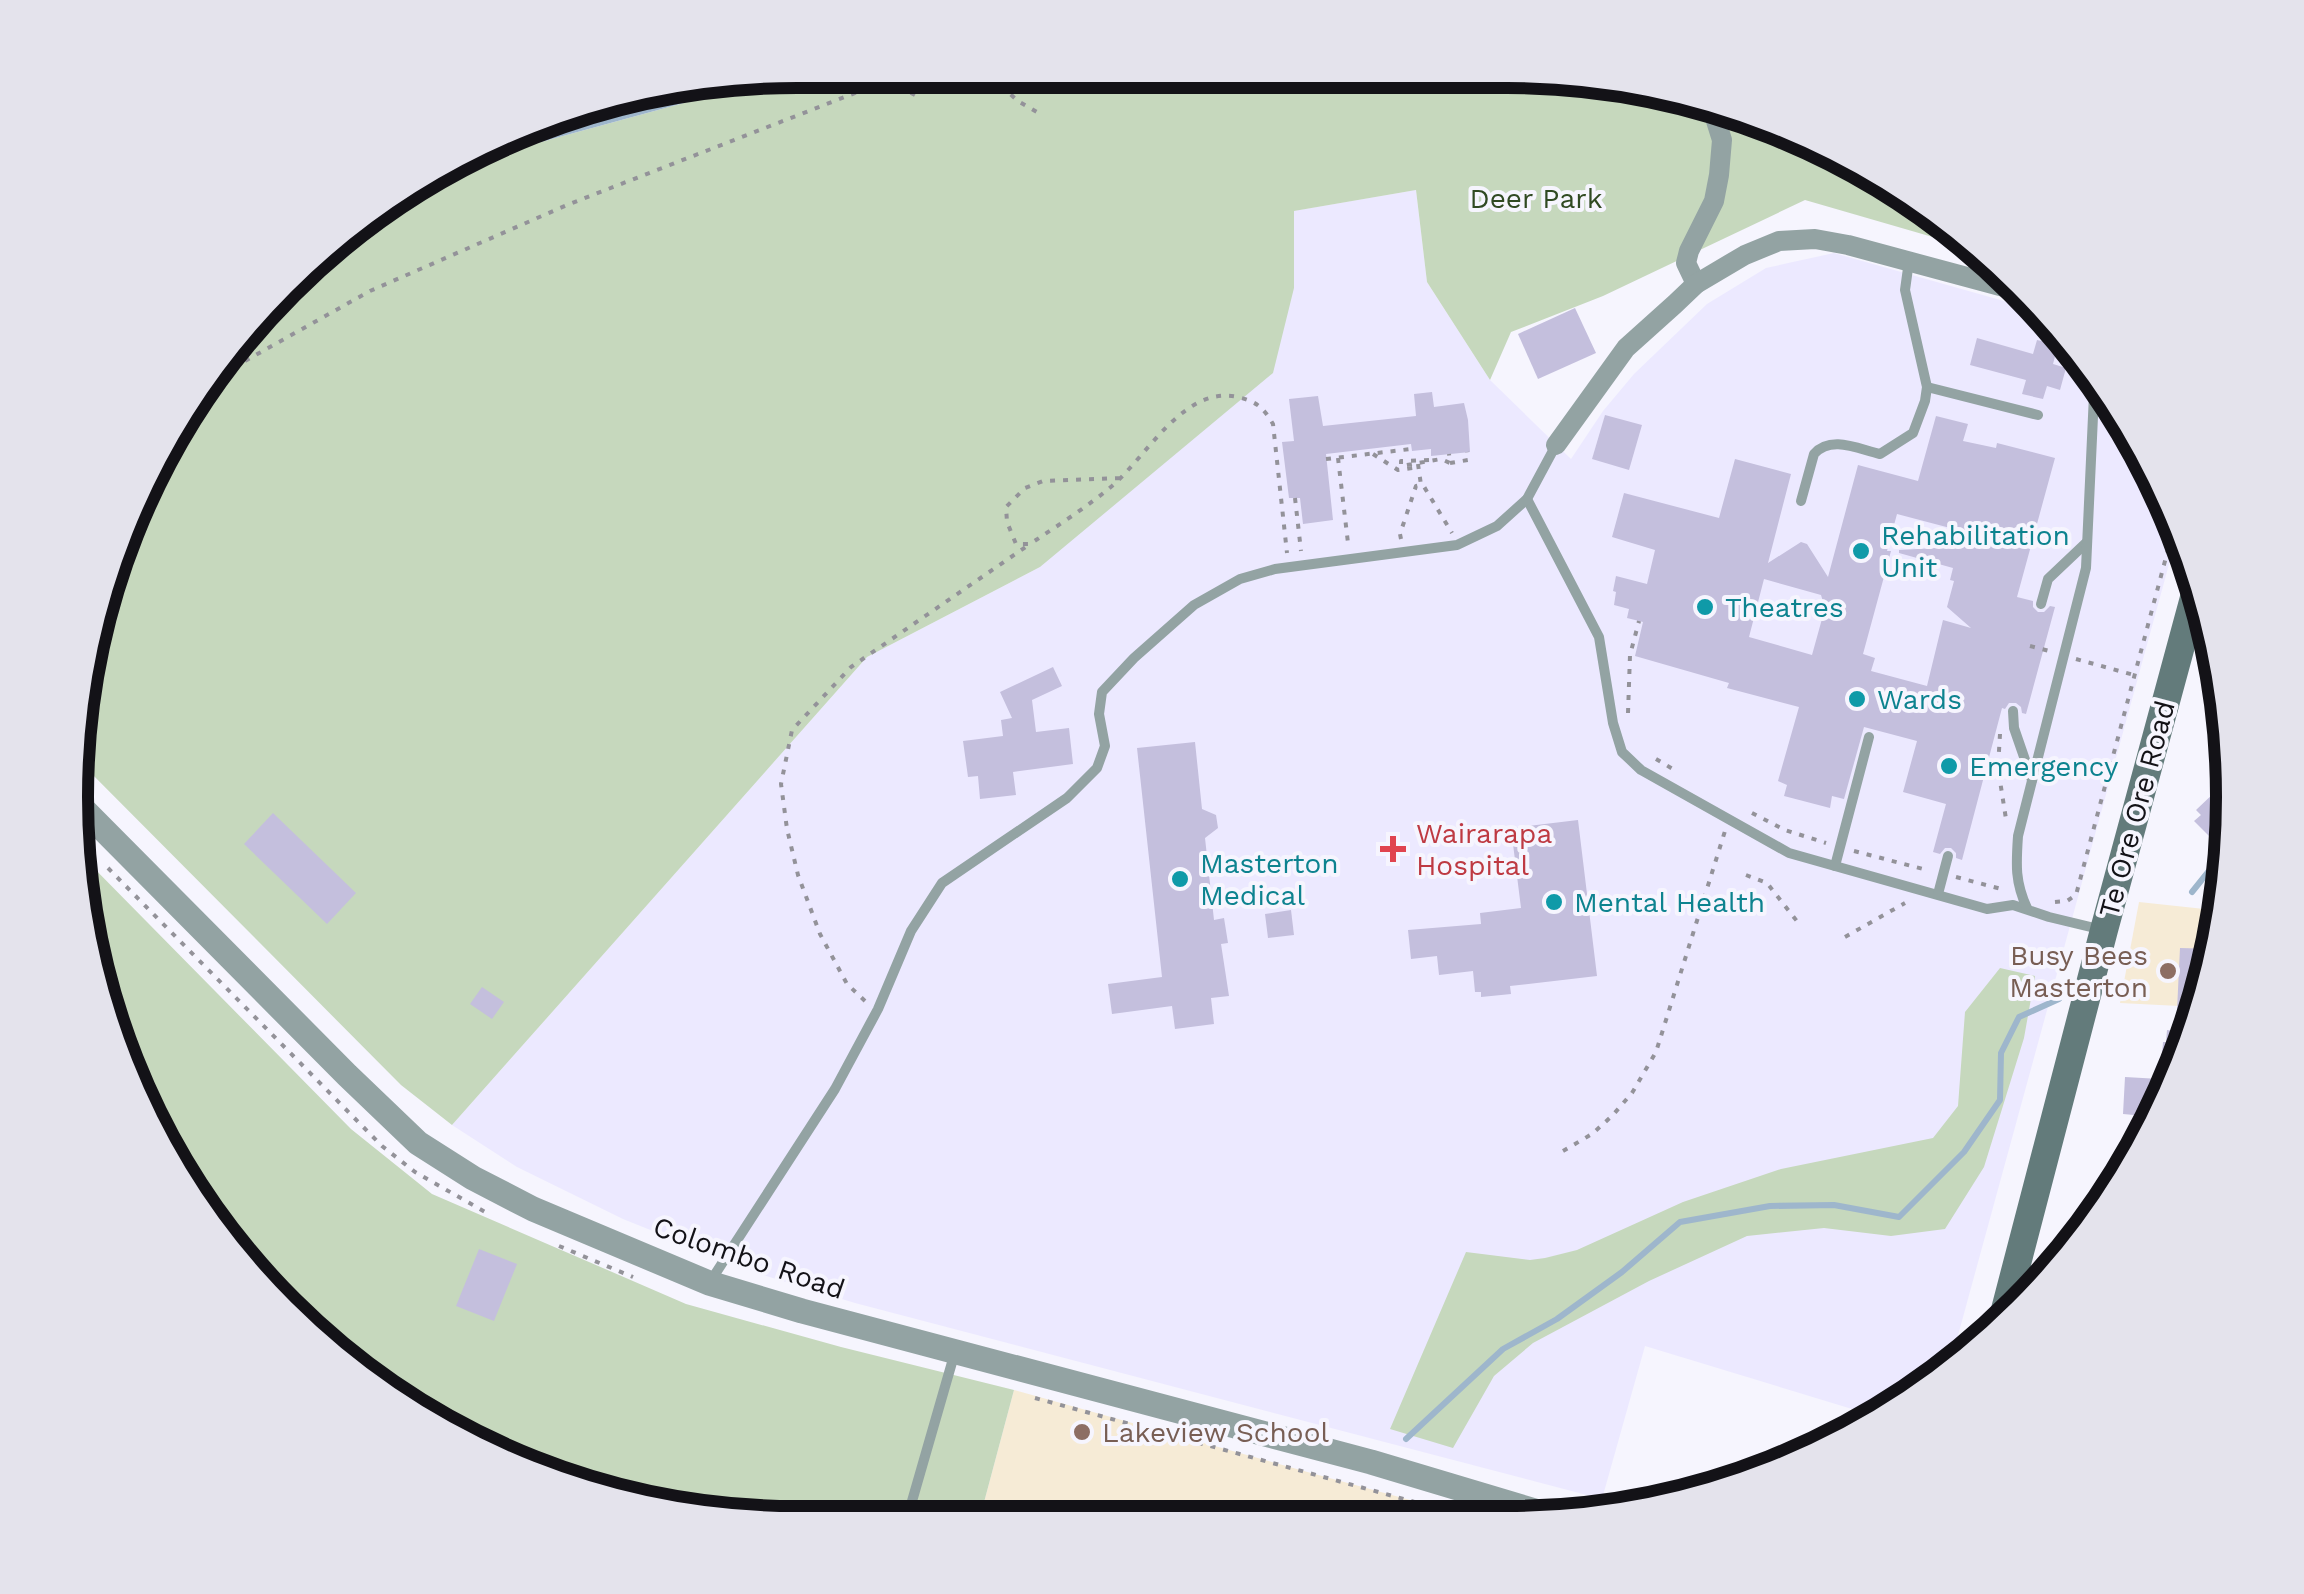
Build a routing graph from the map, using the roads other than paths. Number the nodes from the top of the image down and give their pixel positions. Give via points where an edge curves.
1 (1715, 119) edge
2 (1909, 260) junction
3 (1696, 284) junction
4 (1998, 285) edge
5 (1927, 387) junction
6 (2093, 397) edge
7 (2038, 414) dead end
8 (1556, 445) joint
9 (1527, 499) junction
10 (1801, 501) dead end
11 (2086, 543) junction
12 (2041, 604) dead end
13 (2191, 609) edge
14 (2014, 711) dead end
15 (1869, 737) dead end
16 (2032, 781) junction
17 (88, 814) edge
18 (1948, 856) dead end
19 (1835, 866) junction
20 (1932, 892) junction
21 (2027, 908) junction
22 (2104, 930) junction
23 (709, 1283) junction
24 (2008, 1300) edge
25 (955, 1351) junction
26 (911, 1506) edge
27 (1513, 1506) edge

1 - 3 street via 1722,140 1714,202 1686,263
2 - 3 street via 1797,238 1760,248
2 - 4 street
2 - 5 lane via 1905,290
3 - 8 street via 1626,348
5 - 7 lane
5 - 10 lane via 1913,433 1880,454 1836,444 1819,448
6 - 11 lane
8 - 9 lane
9 - 19 lane via 1599,637 1622,752 1641,770 1789,853
9 - 23 lane via 1497,526 1457,546 1240,579 1194,605 1134,658 1102,692 1104,746 1097,768 1067,798 942,883 911,930 836,1088
11 - 12 lane via 2048,579
11 - 16 lane via 2086,568
13 - 22 main road, Te Ore Ore Road
14 - 16 lane
15 - 19 lane
16 - 21 lane via 2016,872
17 - 23 street, Colombo Road via 418,1143 533,1208
18 - 20 lane
19 - 20 lane
20 - 21 lane via 1986,909
21 - 22 lane
22 - 24 main road, Te Ore Ore Road
23 - 25 street, Colombo Road
25 - 26 lane
25 - 27 street, Colombo Road

